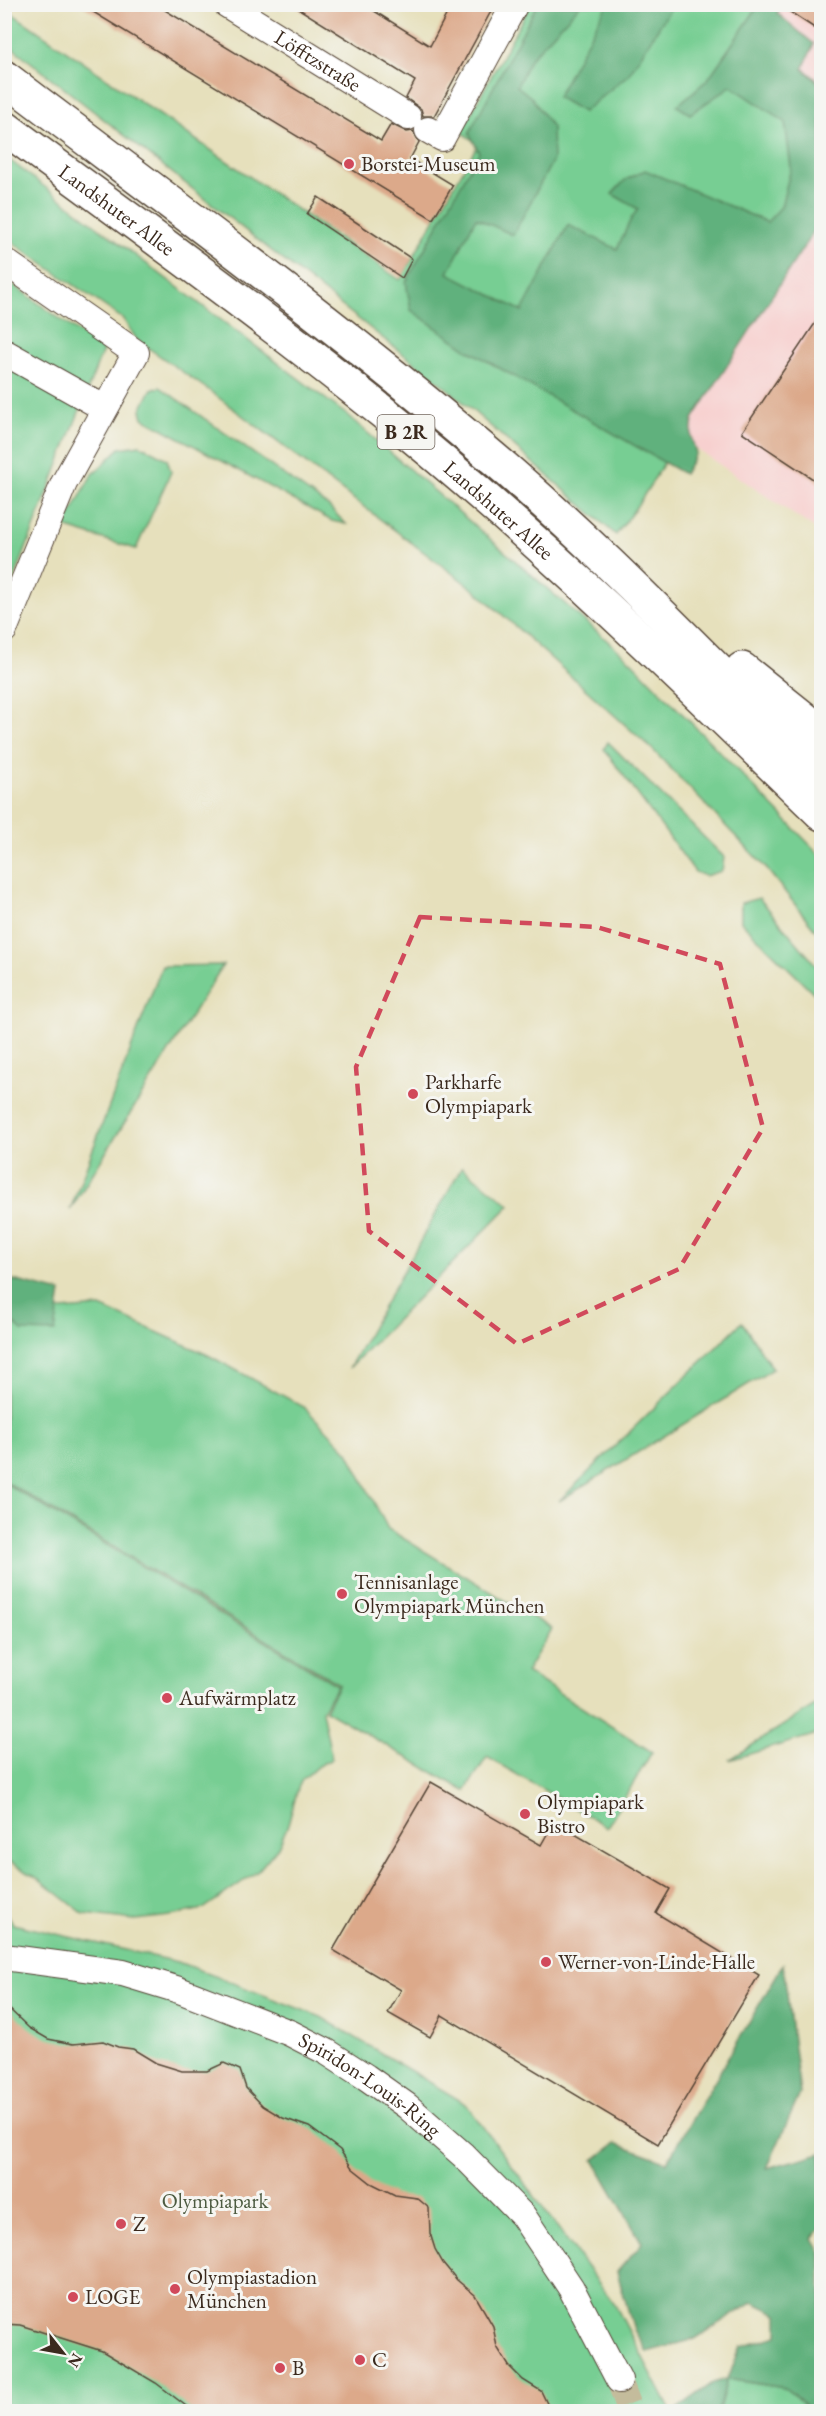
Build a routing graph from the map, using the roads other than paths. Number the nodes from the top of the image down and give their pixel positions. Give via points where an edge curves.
1 (226, 4) edge
2 (515, 4) edge
3 (4, 77) edge
4 (4, 127) edge
5 (4, 261) edge
6 (4, 352) edge
7 (104, 408) junction
8 (605, 558) junction
9 (4, 630) edge
10 (822, 733) edge
11 (779, 772) junction
12 (822, 774) edge
13 (822, 814) edge
14 (822, 826) edge
15 (4, 1957) edge
16 (619, 2380) tunnel mouth

1 - 2 street, Löfftzstraße via 426,128
3 - 8 highway, Landshuter Allee / B 2R via 407,387
4 - 11 highway, Landshuter Allee / B 2R via 391,419 527,536
5 - 7 street via 136,353
6 - 7 street
7 - 9 street via 64,483
8 - 10 highway, Landshuter Allee / B 2R
8 - 12 highway, Landshuter Allee
11 - 13 highway, Landshuter Allee
11 - 14 highway, B 2R
15 - 16 street, Spiridon-Louis-Ring via 123,1973 179,1989 290,2032 366,2077 407,2106 463,2155 523,2216 571,2288

